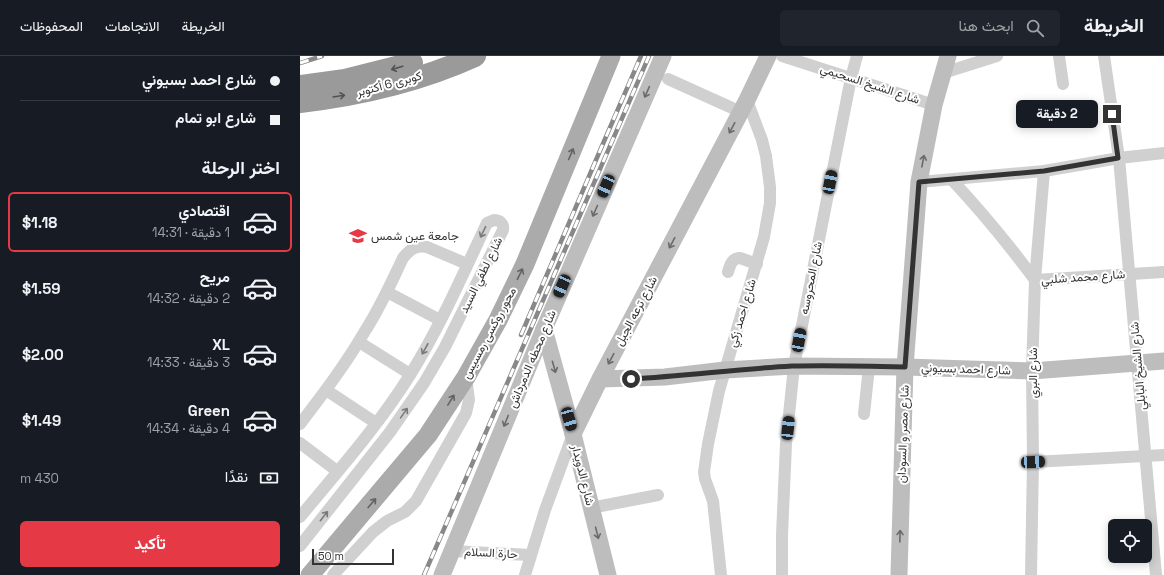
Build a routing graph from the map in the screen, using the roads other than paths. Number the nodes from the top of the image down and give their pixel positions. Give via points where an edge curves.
1 (434, 56) edge
2 (475, 56) edge
3 (611, 56) edge
4 (663, 56) edge
5 (768, 56) edge
6 (782, 56) edge
7 (857, 56) edge
8 (948, 56) edge
9 (997, 56) edge
10 (1059, 56) edge
11 (1104, 56) edge
12 (943, 73) junction
13 (851, 78) junction
14 (668, 79) dead end
15 (1063, 84) dead end
16 (300, 86) edge
17 (300, 102) edge
18 (934, 105) junction
19 (744, 106) junction
20 (1164, 153) edge
21 (1118, 158) junction
22 (1044, 171) junction
23 (952, 180) junction
24 (919, 182) junction
25 (467, 264) junction
26 (757, 264) junction
27 (728, 272) dead end
28 (1164, 272) edge
29 (1130, 274) junction
30 (1035, 280) junction
31 (387, 292) junction
32 (440, 320) junction
33 (544, 329) junction
34 (359, 342) junction
35 (1164, 361) edge
36 (1138, 363) junction
37 (794, 366) junction
38 (869, 367) junction
39 (905, 367) junction
40 (725, 370) junction
41 (1032, 371) junction
42 (410, 374) junction
43 (466, 377) junction
44 (600, 379) junction
45 (326, 390) junction
46 (864, 414) dead end
47 (376, 423) junction
48 (300, 424) edge
49 (573, 434) junction
50 (300, 443) edge
51 (1164, 454) edge
52 (1146, 456) junction
53 (1033, 462) junction
54 (337, 471) junction
55 (658, 495) dead end
56 (591, 508) junction
57 (300, 516) edge
58 (300, 546) edge
59 (452, 551) junction
60 (530, 555) junction
61 (310, 575) edge
62 (334, 575) edge
63 (442, 575) edge
64 (525, 575) edge
65 (608, 575) edge
66 (721, 575) edge
67 (782, 575) edge
68 (899, 575) edge
69 (1031, 575) edge
70 (1156, 575) edge

1 -> 16 highway, كوبرى 6 أكتوبر via 370,75
17 -> 2 highway, كوبرى 6 أكتوبر via 348,95 398,83
43 -> 3 main road, محور روكسى رمسيس via 525,264
4 -> 33 main road, شارع محطه الدمرداش
5 - 19 main road, شارع ترعه الجبل
6 - 13 street, شارع الشيخ السحيمي
7 - 13 street, شارع المحروسه
8 - 12 main road, شارع مصر و السودان
9 - 12 street
10 - 15 street
11 - 21 street, شارع الشيخ البابلي
12 - 18 main road, شارع مصر و السودان
13 - 18 street, شارع الشيخ السحيمي
13 - 37 street, شارع المحروسه
14 - 19 street
24 -> 18 main road, شارع مصر و السودان
19 - 26 street, شارع احمد زكي via 762,140 769,171 768,219
19 -> 44 main road, شارع ترعه الجبل
20 - 21 street
21 - 22 street
21 - 29 street, شارع الشيخ البابلي
22 - 23 street
22 - 30 street, شارع البري
23 - 24 street
23 - 30 street, شارع محمد شلبي via 986,217
24 - 39 main road, شارع مصر و السودان
25 - 31 street via 427,247 413,248 403,258
25 - 32 street, شارع لطفي السيد
58 -> 25 street, شارع لطفي السيد via 390,432 424,383 445,347 503,230 503,225 499,221 494,220 487,224
26 - 27 street via 737,258 732,262
26 - 40 street, شارع احمد زكي
28 - 29 street, شارع محمد شلبي
29 - 30 street, شارع محمد شلبي
29 - 36 street, شارع الشيخ البابلي
30 - 41 street, شارع البري
31 - 32 street
31 - 34 street
32 -> 42 street, شارع لطفي السيد
33 -> 49 main road, شارع الدويدار
33 -> 59 main road, شارع محطه الدمرداش
34 - 42 street
34 - 45 street
35 - 36 main road, شارع احمد بسيوني
36 - 41 main road, شارع احمد بسيوني
36 - 52 street, شارع الشيخ البابلي
37 - 38 main road, شارع احمد بسيوني
37 - 40 main road, شارع احمد بسيوني
37 - 67 street, شارع المحروسه via 786,444
38 - 39 main road, شارع احمد بسيوني
38 - 46 street
39 - 41 main road, شارع احمد بسيوني
68 -> 39 main road, شارع مصر و السودان
40 - 44 main road, شارع احمد بسيوني via 665,377
40 - 66 street, شارع احمد زكي via 713,415 704,472 713,501
41 - 53 street, شارع البري
42 - 47 street, شارع لطفي السيد
61 -> 43 main road, محور روكسى رمسيس via 428,435
43 - 62 street via 469,400 466,413 420,495 405,512 373,532
44 - 49 main road, شارع ترعه الجبل
45 - 47 street
45 - 48 street
47 - 54 street, شارع لطفي السيد
49 - 56 main road, شارع الدويدار
49 - 60 street, شارع ترعه الجبل
50 - 54 street
51 - 52 street
52 - 53 street
52 - 70 street, شارع الشيخ البابلي
53 - 69 street, شارع البري
54 - 57 street, شارع لطفي السيد
55 - 56 street
56 -> 65 main road, شارع الدويدار
59 - 60 street, حارة السلام
59 - 63 main road, شارع محطه الدمرداش
60 - 64 street, شارع ترعه الجبل

